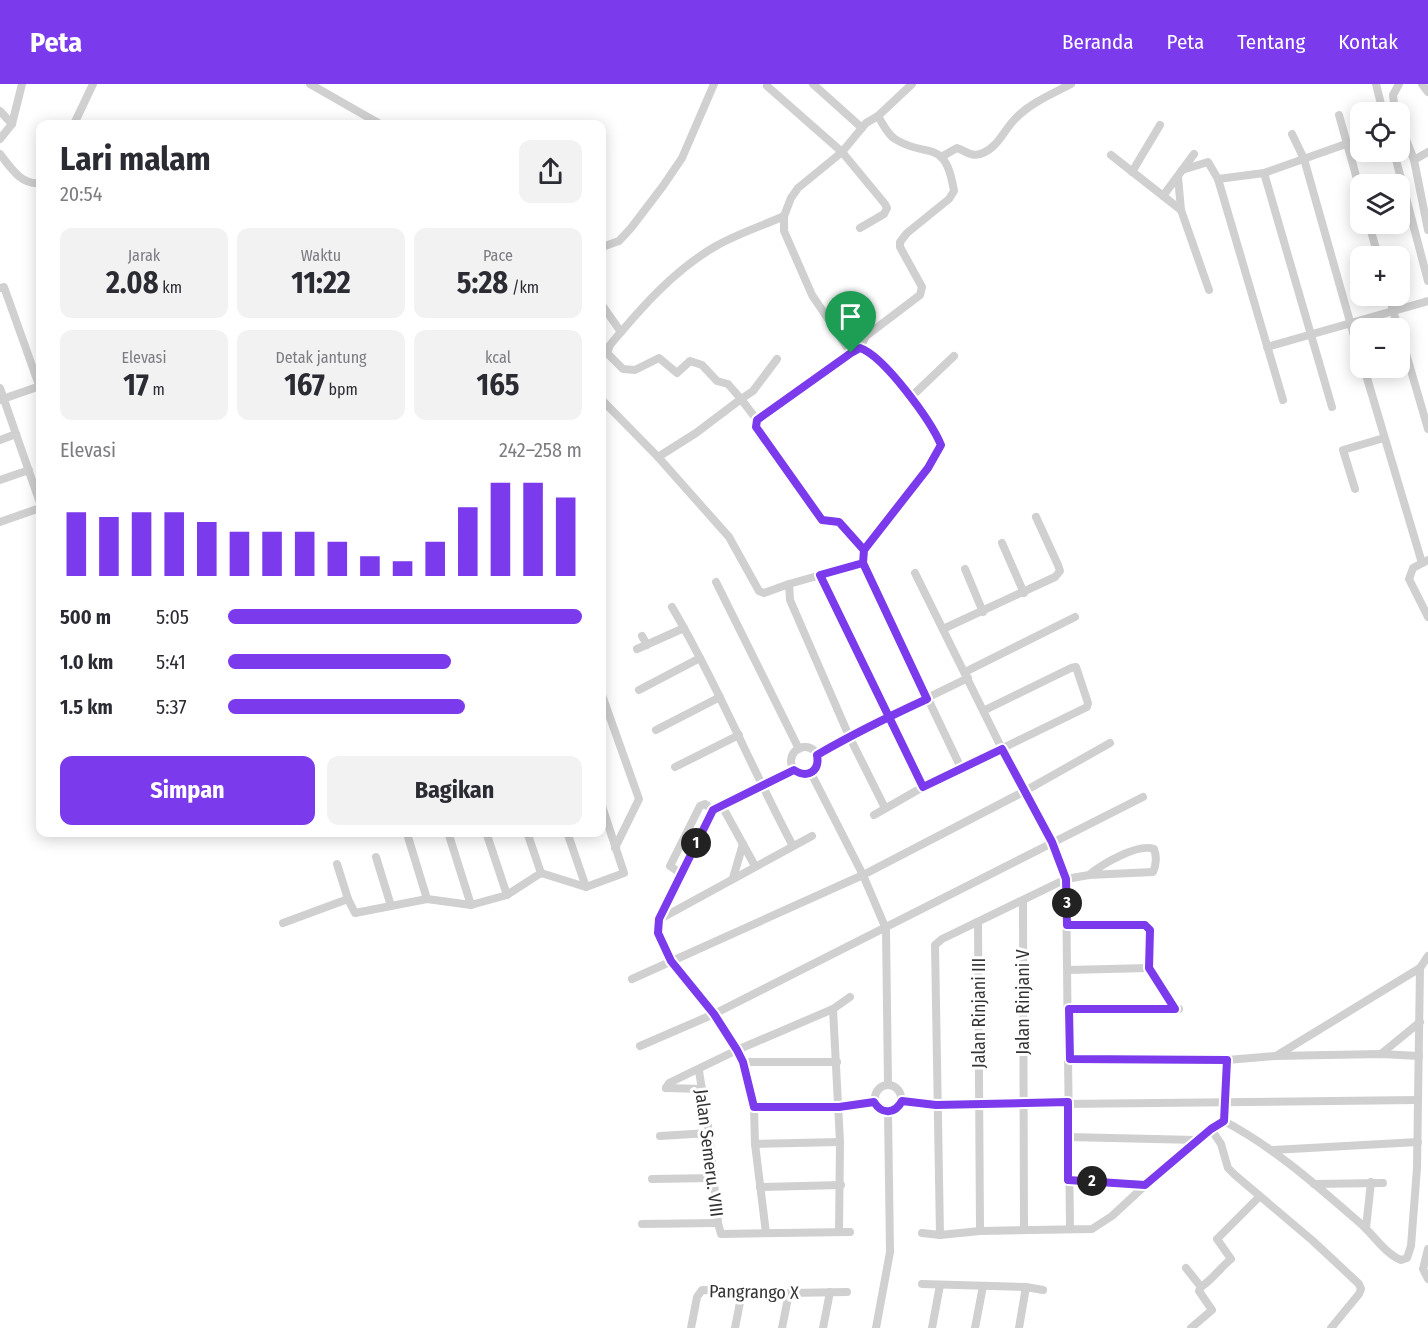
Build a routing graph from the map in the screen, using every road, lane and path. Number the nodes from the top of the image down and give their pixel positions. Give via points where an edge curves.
1 (22, 84) edge
2 (93, 84) edge
3 (310, 84) edge
4 (714, 84) edge
5 (813, 84) edge
6 (912, 84) edge
7 (1071, 84) edge
8 (1376, 84) edge
9 (1399, 84) edge
10 (1422, 84) edge
11 (767, 86) dead end
12 (1428, 92) edge
13 (1380, 102) edge
14 (1394, 102) edge
15 (0, 111) edge
16 (1339, 115) dead end
17 (878, 116) junction
18 (76, 120) edge
19 (373, 120) edge
20 (12, 124) junction
21 (1160, 125) dead end
22 (862, 128) junction
23 (1292, 135) dead end
24 (0, 140) edge
25 (1348, 143) junction
26 (1410, 150) edge
27 (842, 152) junction
28 (1428, 152) edge
29 (0, 154) edge
30 (1111, 154) dead end
31 (1194, 154) dead end
32 (941, 157) junction
33 (1304, 159) junction
34 (1414, 160) junction
35 (1397, 162) edge
36 (1132, 172) junction
37 (1264, 173) junction
38 (1180, 174) junction
39 (1356, 174) edge
40 (1218, 179) junction
41 (36, 184) edge
42 (1163, 195) junction
43 (1181, 210) junction
44 (1426, 215) edge
45 (784, 216) junction
46 (860, 228) dead end
47 (1428, 230) edge
48 (606, 246) edge
49 (1428, 281) edge
50 (0, 288) edge
51 (1209, 290) dead end
52 (1428, 302) edge
53 (1392, 306) edge
54 (606, 311) edge
55 (1393, 311) junction
56 (1366, 318) edge
57 (1395, 318) edge
58 (1350, 322) joint
59 (621, 332) junction
60 (1312, 334) junction
61 (1267, 347) junction
62 (855, 350) junction
63 (954, 356) dead end
64 (777, 359) dead end
65 (1410, 367) edge
66 (36, 376) edge
67 (1367, 378) edge
68 (0, 388) edge
69 (36, 388) edge
70 (911, 398) junction
71 (741, 399) junction
72 (2, 400) edge
73 (1283, 400) dead end
74 (606, 404) edge
75 (1332, 407) dead end
76 (757, 420) junction
77 (1428, 429) edge
78 (16, 434) junction
79 (1384, 438) junction
80 (0, 440) edge
81 (658, 457) junction
82 (29, 470) junction
83 (0, 480) edge
84 (1355, 489) dead end
85 (36, 493) edge
86 (36, 508) edge
87 (1036, 517) dead end
88 (0, 522) edge
89 (1002, 543) dead end
90 (864, 550) junction
91 (1425, 562) edge
92 (863, 563) junction
93 (965, 569) dead end
94 (915, 573) dead end
95 (820, 575) junction
96 (716, 582) dead end
97 (789, 584) junction
98 (1024, 593) junction
99 (672, 607) dead end
100 (983, 612) junction
101 (1075, 617) dead end
102 (1428, 617) edge
103 (684, 628) junction
104 (943, 629) junction
105 (642, 636) dead end
106 (647, 645) junction
107 (637, 649) dead end
108 (700, 658) junction
109 (967, 675) junction
110 (639, 690) dead end
111 (720, 697) junction
112 (927, 699) junction
113 (606, 706) edge
114 (985, 710) junction
115 (889, 716) junction
116 (656, 730) dead end
117 (739, 735) junction
118 (849, 736) junction
119 (1110, 743) dead end
120 (799, 748) junction
121 (1002, 749) junction
122 (817, 755) junction
123 (675, 767) dead end
124 (961, 768) junction
125 (794, 770) junction
126 (811, 773) junction
127 (761, 786) junction
128 (923, 787) junction
129 (1026, 791) junction
130 (1143, 797) dead end
131 (718, 808) junction
132 (885, 808) junction
133 (874, 815) dead end
134 (606, 819) edge
135 (812, 836) dead end
136 (408, 837) dead end
137 (450, 837) edge
138 (488, 837) edge
139 (529, 837) edge
140 (569, 837) edge
141 (1052, 842) junction
142 (743, 844) junction
143 (793, 846) junction
144 (615, 848) junction
145 (376, 857) dead end
146 (337, 864) dead end
147 (755, 866) junction
148 (541, 873) junction
149 (680, 873) junction
150 (863, 875) junction
151 (1089, 875) junction
152 (733, 878) junction
153 (1066, 879) junction
154 (586, 887) junction
155 (507, 894) junction
156 (427, 899) junction
157 (348, 900) junction
158 (1023, 901) junction
159 (471, 905) junction
160 (391, 906) junction
161 (659, 919) junction
162 (978, 922) junction
163 (283, 923) dead end
164 (1067, 925) junction
165 (885, 929) junction
166 (1428, 956) edge
167 (671, 961) junction
168 (1149, 968) junction
169 (1420, 968) junction
170 (1068, 970) junction
171 (632, 979) dead end
172 (850, 997) dead end
173 (833, 1009) junction
174 (1069, 1009) junction
175 (714, 1014) junction
176 (1420, 1022) junction
177 (640, 1046) dead end
178 (737, 1050) junction
179 (1381, 1054) junction
180 (1275, 1056) junction
181 (1419, 1056) junction
182 (1070, 1059) junction
183 (1227, 1060) junction
184 (743, 1062) junction
185 (837, 1062) junction
186 (699, 1071) junction
187 (888, 1084) junction
188 (702, 1089) junction
189 (1417, 1100) junction
190 (902, 1101) junction
191 (874, 1102) junction
192 (1068, 1102) junction
193 (1226, 1103) junction
194 (1023, 1104) junction
195 (936, 1105) junction
196 (979, 1105) junction
197 (754, 1107) junction
198 (839, 1107) junction
199 (888, 1112) junction
200 (1224, 1121) junction
201 (1211, 1129) junction
202 (709, 1133) junction
203 (660, 1136) dead end
204 (1068, 1137) junction
205 (1197, 1140) junction
206 (840, 1142) junction
207 (1418, 1142) junction
208 (755, 1144) junction
209 (1273, 1150) junction
210 (714, 1178) junction
211 (652, 1179) dead end
212 (1068, 1180) junction
213 (1371, 1182) junction
214 (1383, 1183) dead end
215 (1314, 1184) junction
216 (840, 1185) junction
217 (1145, 1185) junction
218 (760, 1187) junction
219 (1259, 1197) junction
220 (718, 1223) junction
221 (642, 1224) dead end
222 (1366, 1228) junction
223 (1070, 1229) junction
224 (1024, 1230) junction
225 (980, 1231) junction
226 (838, 1232) junction
227 (850, 1232) dead end
228 (766, 1233) junction
229 (922, 1233) dead end
230 (940, 1235) junction
231 (1428, 1249) edge
232 (1186, 1268) dead end
233 (1428, 1279) edge
234 (922, 1284) dead end
235 (940, 1285) junction
236 (983, 1286) junction
237 (1026, 1287) junction
238 (1201, 1287) junction
239 (1043, 1290) dead end
240 (742, 1292) junction
241 (830, 1292) junction
242 (847, 1292) dead end
243 (789, 1293) junction
244 (691, 1328) edge
245 (735, 1328) edge
246 (782, 1328) edge
247 (823, 1328) edge
248 (876, 1328) edge
249 (932, 1328) edge
250 (975, 1328) edge
251 (1019, 1328) edge
252 (1191, 1328) edge
253 (1332, 1328) edge

1 - 20 street
2 - 18 street
3 - 19 street
4 - 48 street via 682,158 632,228 619,241
5 - 22 street
6 - 17 street
7 - 32 street via 1029,106 998,142 983,153 971,155 957,148
8 - 13 street
9 - 14 street
10 - 12 street
11 - 27 street
15 - 20 street
16 - 25 street
17 - 22 street
17 - 32 street via 894,138
20 - 24 street
21 - 36 street
22 - 27 street
23 - 33 street
25 - 33 street
25 - 39 street
26 - 34 street
27 - 45 street via 798,188
27 - 46 street via 886,208
28 - 34 street
29 - 41 street via 20,178
30 - 36 street
31 - 38 street
32 - 62 street via 954,191 900,242 922,291
33 - 37 street
33 - 58 street
34 - 44 street
35 - 49 street
36 - 42 street
37 - 40 street
37 - 60 street
38 - 40 street via 1208,162
38 - 42 street
38 - 43 street
40 - 61 street
42 - 43 street
43 - 51 street
44 - 47 street
45 - 59 street via 697,258 654,294
45 - 62 street via 784,231 812,295
50 - 66 street via 4,287
52 - 55 street
53 - 55 street
54 - 59 street
55 - 56 street
55 - 57 street
58 - 60 street
59 - 71 street via 607,353 623,369 635,370 659,358 677,373 690,361 702,365 717,381 728,384
60 - 61 street
60 - 75 street
61 - 73 street
62 - 70 street via 869,351
62 - 76 street
63 - 70 street
64 - 71 street via 753,391
65 - 77 street
67 - 79 street
68 - 72 street
69 - 72 street
70 - 90 street via 941,445 928,468
71 - 76 street
71 - 81 street
72 - 78 street
74 - 81 street
76 - 90 street via 759,435 822,520 839,522
78 - 80 street
78 - 82 street
79 - 84 street via 1343,450
79 - 91 street
81 - 97 street via 729,537 759,591 764,593
82 - 83 street
82 - 85 street
86 - 88 street
87 - 98 street via 1060,571
89 - 98 street
90 - 92 street
91 - 102 street via 1413,568 1409,579
92 - 95 street
92 - 112 street
93 - 100 street
94 - 104 street
95 - 97 street
95 - 115 street
96 - 120 street
97 - 118 street via 790,600
98 - 100 street
99 - 103 street
100 - 104 street
101 - 109 street
103 - 106 street
103 - 108 street
104 - 109 street
105 - 106 street
106 - 107 street
108 - 110 street
108 - 111 street
109 - 112 street
109 - 114 street
111 - 116 street
111 - 117 street
112 - 115 street
112 - 124 street
113 - 144 street via 639,799
114 - 121 street
114 - 121 street via 1076,667 1088,705
115 - 118 street
115 - 128 street
117 - 123 street
117 - 127 street
118 - 122 street
118 - 132 street
119 - 129 street
120 - 122 street via 806,747
120 - 125 street via 791,760
121 - 124 street
121 - 129 street
122 - 126 street via 819,762
124 - 128 street
125 - 126 street via 804,775
125 - 127 street
126 - 150 street
127 - 131 street
127 - 143 street
128 - 132 street
129 - 141 street
129 - 150 street
130 - 141 street
131 - 142 street
131 - 149 street
131 - 149 street via 700,806 670,866
132 - 133 street
134 - 144 street
135 - 143 street
136 - 156 street
137 - 159 street
138 - 155 street
139 - 148 street
140 - 154 street
141 - 153 street
141 - 165 street
142 - 147 street
142 - 152 street
143 - 147 street
144 - 154 street via 624,873
145 - 160 street
146 - 157 street
147 - 152 street
148 - 154 street
148 - 155 street
149 - 161 street
150 - 165 street
150 - 167 street
151 - 151 street via 1114,858 1154,849 1155,868 1148,874
151 - 153 street
152 - 161 street
153 - 158 street
153 - 164 street
155 - 159 street
156 - 159 street
156 - 160 street
157 - 160 street via 355,913
157 - 163 street
158 - 162 street
158 - 194 street, Jalan Rinjani V
161 - 167 street via 658,933
162 - 195 street via 934,945
162 - 196 street, Jalan Rinjani III
164 - 168 street via 1148,927
164 - 170 street
165 - 175 street
165 - 187 street
166 - 169 street
167 - 171 street
167 - 175 street
168 - 170 street
168 - 174 street via 1177,1009
169 - 176 street
169 - 180 street
170 - 174 street
172 - 173 street
173 - 178 street
173 - 185 street
174 - 182 street
175 - 177 street
175 - 178 street
176 - 179 street
176 - 181 street
178 - 184 street
178 - 186 street
179 - 180 street
179 - 181 street
180 - 183 street
181 - 189 street
182 - 183 street
182 - 192 street
183 - 193 street
184 - 185 street
184 - 197 street
185 - 198 street
186 - 188 street, Jalan Semeru. VIII
186 - 188 street via 669,1083 666,1088
187 - 190 street via 900,1091
187 - 191 street via 876,1091
188 - 202 street, Jalan Semeru. VIII
189 - 193 street
189 - 207 street
190 - 195 street
190 - 199 street
191 - 198 street
191 - 199 street
192 - 193 street
192 - 194 street
192 - 204 street
193 - 200 street
194 - 196 street
194 - 224 street, Jalan Rinjani V
195 - 196 street
195 - 230 street
196 - 225 street, Jalan Rinjani III
197 - 198 street
197 - 208 street
198 - 206 street
199 - 248 street via 890,1252
200 - 201 street
200 - 209 street
201 - 205 street
201 - 219 street via 1221,1144 1228,1168
202 - 203 street
202 - 210 street, Jalan Semeru. VIII
204 - 205 street
204 - 212 street
205 - 217 street
206 - 208 street
206 - 216 street
207 - 209 street
207 - 222 street via 1410,1254 1398,1259
208 - 218 street
209 - 215 street
210 - 211 street
210 - 220 street, Jalan Semeru. VIII
212 - 217 street
212 - 223 street
213 - 214 street
213 - 215 street
213 - 222 street
215 - 222 street
216 - 218 street
216 - 226 street
217 - 223 street via 1092,1229
218 - 228 street
219 - 238 street via 1217,1239 1231,1259
219 - 253 street via 1359,1284 1359,1294
220 - 221 street
220 - 228 street, Jalan Semeru. VIII via 721,1234
223 - 224 street
224 - 225 street
225 - 230 street
226 - 227 street
226 - 228 street
229 - 230 street
231 - 233 street via 1423,1269
232 - 238 street
234 - 235 street
235 - 236 street
235 - 249 street
236 - 237 street
236 - 250 street
237 - 239 street
237 - 251 street
238 - 252 street via 1199,1291 1212,1310
240 - 243 street, Pangrango X
240 - 244 street, Pangrango X via 702,1290
240 - 245 street
241 - 242 street, Pangrango X
241 - 243 street, Pangrango X
241 - 247 street
243 - 246 street

